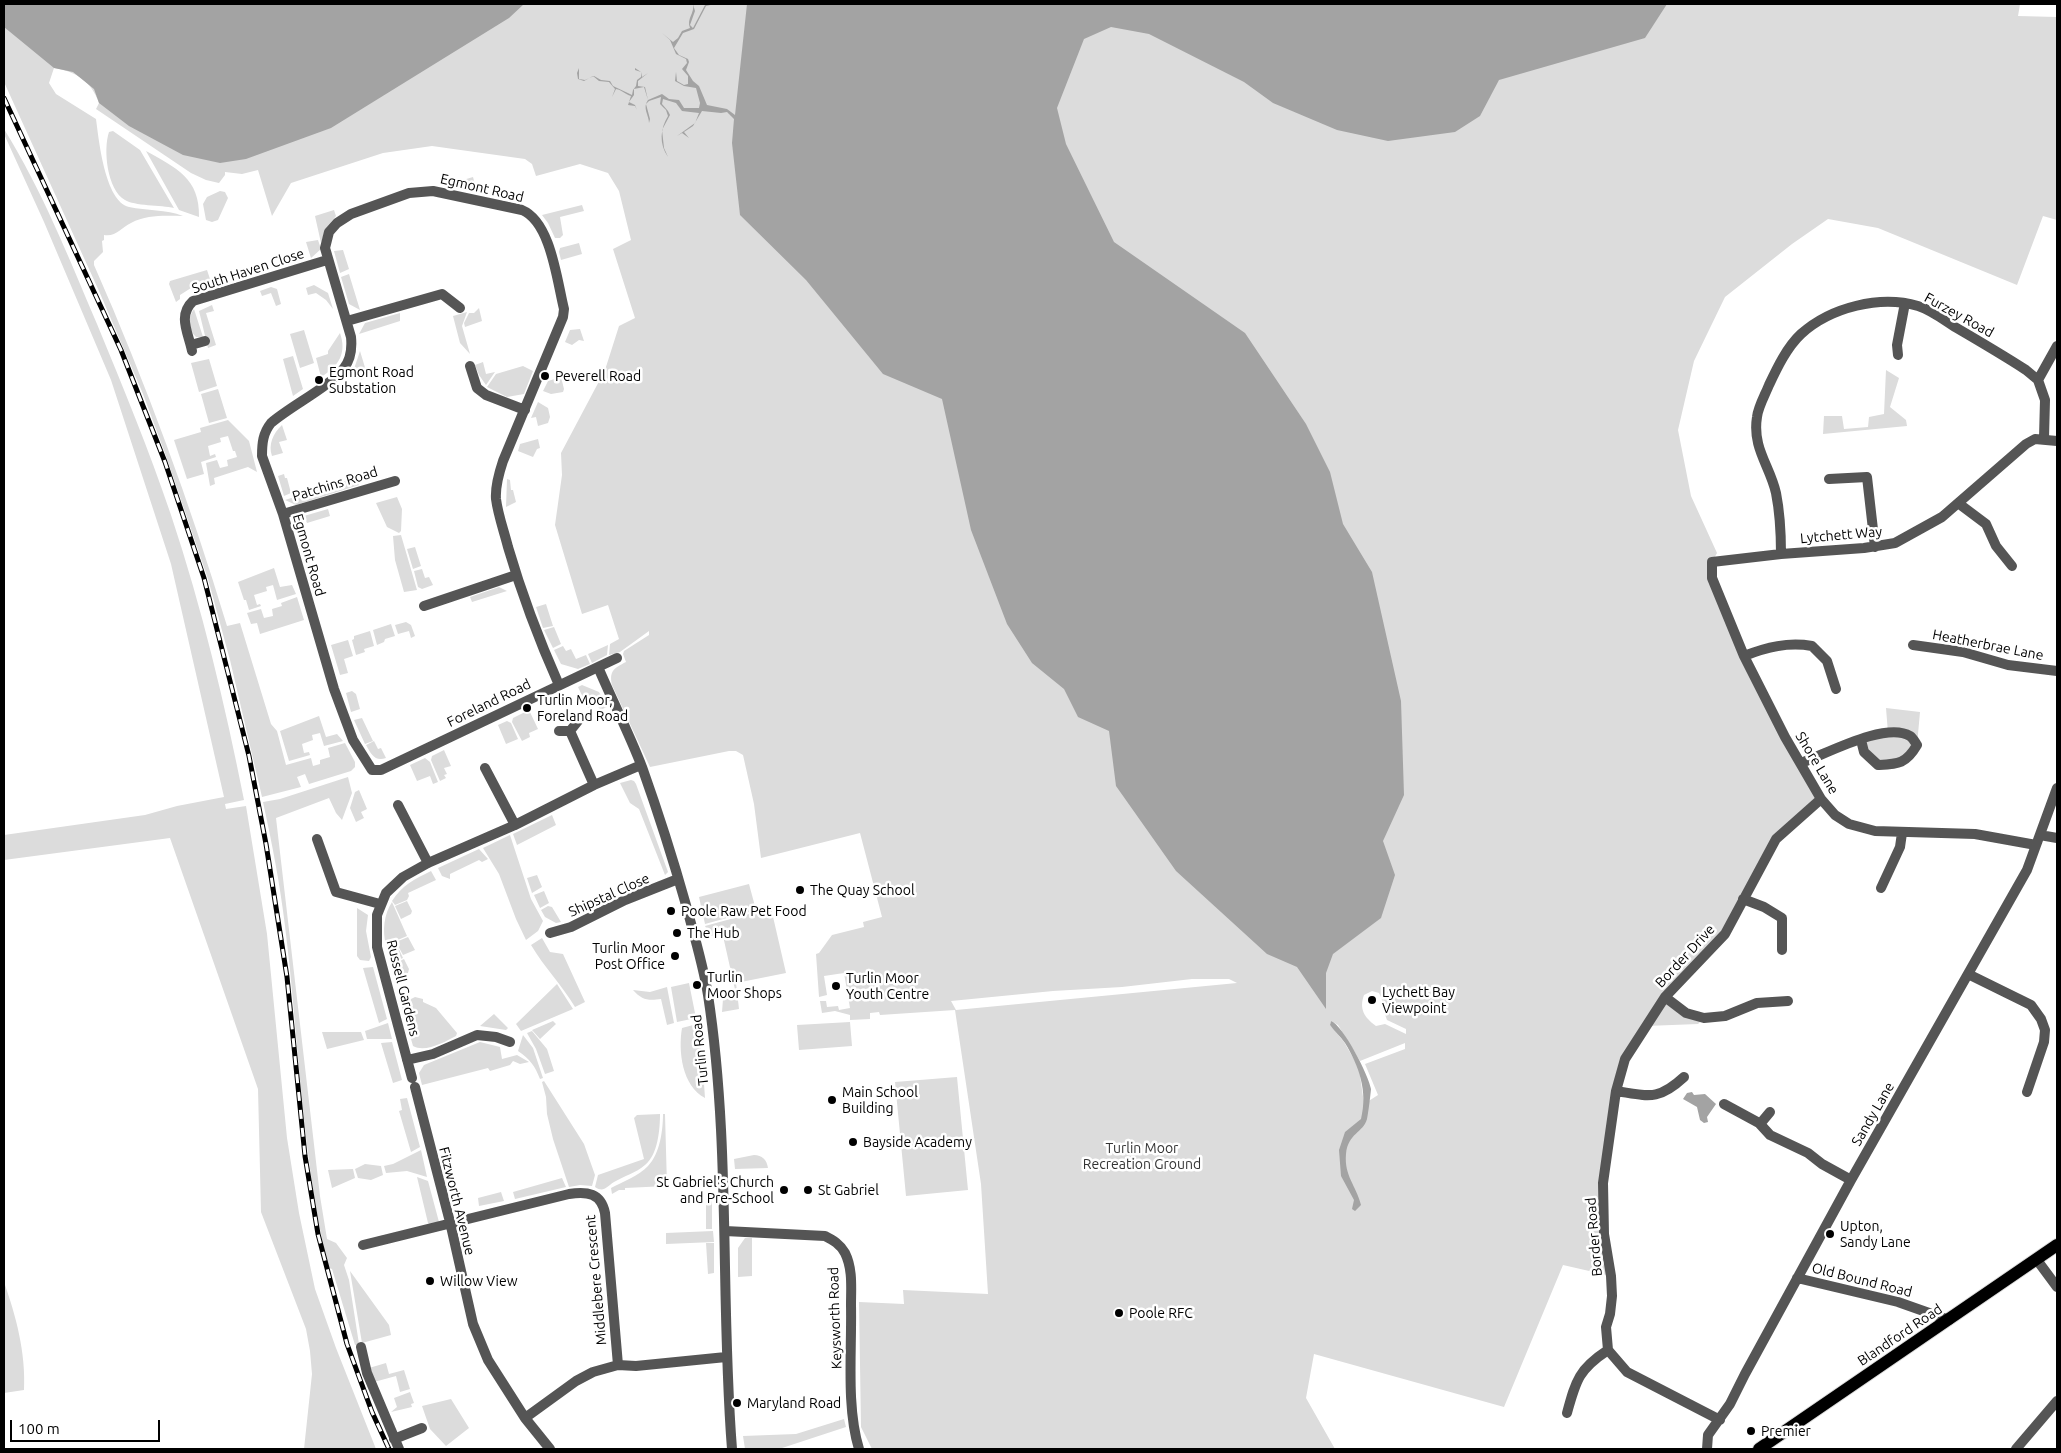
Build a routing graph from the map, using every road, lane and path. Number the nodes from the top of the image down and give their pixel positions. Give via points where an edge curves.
1 (327, 260) junction
2 (1905, 303) junction
3 (460, 308) dead end
4 (347, 321) junction
5 (205, 341) dead end
6 (2057, 346) edge
7 (1898, 356) dead end
8 (470, 366) dead end
9 (2038, 380) junction
10 (525, 410) junction
11 (2044, 438) junction
12 (2057, 441) edge
13 (1829, 479) dead end
14 (395, 481) dead end
15 (1958, 503) junction
16 (283, 514) junction
17 (1875, 547) junction
18 (1781, 554) junction
19 (1712, 562) joint
20 (2012, 566) dead end
21 (516, 575) junction
22 (424, 606) dead end
23 (1913, 645) dead end
24 (1744, 656) junction
25 (617, 658) dead end
26 (598, 667) junction
27 (2057, 671) edge
28 (559, 685) junction
29 (1836, 690) dead end
30 (578, 721) dead end
31 (558, 731) dead end
32 (570, 731) junction
33 (1861, 740) junction
34 (1801, 763) junction
35 (641, 765) junction
36 (485, 768) dead end
37 (372, 770) joint
38 (594, 786) junction
39 (2057, 788) edge
40 (1821, 799) junction
41 (398, 805) dead end
42 (515, 825) junction
43 (1902, 833) junction
44 (2040, 835) junction
45 (2057, 838) edge
46 (317, 839) dead end
47 (2036, 845) junction
48 (428, 863) junction
49 (678, 879) junction
50 (1881, 888) dead end
51 (1744, 899) junction
52 (380, 904) junction
53 (550, 933) dead end
54 (1782, 950) dead end
55 (1968, 974) junction
56 (1665, 997) junction
57 (1788, 1001) dead end
58 (510, 1042) dead end
59 (407, 1060) junction
60 (1684, 1077) dead end
61 (413, 1082) joint
62 (1616, 1091) junction
63 (2026, 1092) dead end
64 (1724, 1104) dead end
65 (1770, 1112) dead end
66 (1760, 1124) junction
67 (1851, 1180) junction
68 (450, 1222) junction
69 (725, 1231) junction
70 (363, 1245) dead end
71 (2057, 1245) edge
72 (2037, 1260) junction
73 (1797, 1278) junction
74 (2057, 1287) edge
75 (1948, 1320) junction
76 (361, 1347) dead end
77 (1608, 1350) junction
78 (726, 1357) junction
79 (618, 1365) junction
80 (2057, 1401) edge
81 (1567, 1413) dead end
82 (525, 1418) junction
83 (1720, 1420) junction
84 (422, 1428) dead end
85 (394, 1439) junction
86 (399, 1449) edge
87 (550, 1449) edge
88 (732, 1449) edge
89 (859, 1449) edge
90 (1707, 1449) edge
91 (1759, 1449) edge
92 (2016, 1449) edge

1 - 4 street, Egmont Road
1 - 5 street, South Haven Close via 194,301 187,308 184,322 192,348
1 - 10 street, Egmont Road via 325,243 337,222 409,193 434,191 532,215 548,243 564,309 562,322
2 - 7 street
2 - 9 street, Furzey Road via 1920,307 1949,323
2 - 18 street, Furzey Road via 1874,302 1838,312 1817,323 1801,335 1786,354 1772,380 1757,416 1756,437 1776,494
3 - 4 street via 442,294
4 - 16 street, Egmont Road via 351,349 345,367 279,416 265,432 262,456
6 - 9 street
8 - 10 street via 477,388 486,395
9 - 11 street via 2045,400
10 - 21 street, Egmont Road via 503,461 496,491
11 - 12 street
11 - 15 street, Lytchett Way via 2026,444
13 - 17 street via 1867,477
14 - 16 street, Patchins Road
15 - 17 street, Lytchett Way via 1920,531 1896,543
15 - 20 street via 1986,524 1996,546
16 - 37 street, Egmont Road via 334,689 353,740
17 - 18 street, Lytchett Way
18 - 19 street, Lytchett Way
19 - 24 street, Shore Lane via 1712,578
21 - 22 street
21 - 28 street, Egmont Road via 537,636
23 - 27 street, Heatherbrae Lane via 1963,652 2008,665
24 - 29 street via 1784,645 1812,646 1827,662
24 - 34 street, Shore Lane
25 - 26 street, Foreland Road
26 - 28 street, Foreland Road
26 - 35 street, Turlin Road
28 - 37 street, Foreland Road via 381,770
30 - 32 street
31 - 32 street
32 - 38 street
33 - 33 street via 1877,733 1900,732 1911,737 1917,746 1911,756 1898,764 1878,765 1864,752
33 - 34 street
34 - 40 street, Shore Lane
35 - 38 street, Russell Gardens
35 - 49 street, Turlin Road
36 - 42 street
38 - 42 street, Russell Gardens
39 - 44 street, Sandy Lane
40 - 43 street, Shore Lane via 1835,815 1849,824 1875,832
40 - 51 street, Border Drive via 1776,840
41 - 48 street
42 - 48 street, Russell Gardens
43 - 47 street, Shore Lane via 1974,834
43 - 50 street via 1900,847
44 - 45 street
44 - 47 street, Sandy Lane
46 - 52 street via 336,892
47 - 55 street, Sandy Lane via 2027,870
48 - 52 street, Russell Gardens via 393,885
49 - 53 street, Shipstal Close via 625,900 571,927
49 - 69 street, Turlin Road via 708,996 720,1118
51 - 54 street via 1782,918
51 - 56 street, Border Drive via 1725,934
52 - 59 street, Russell Gardens via 376,925 377,947
55 - 63 street via 2032,1005 2041,1018 2044,1042
55 - 67 street, Sandy Lane
56 - 57 street via 1686,1013 1704,1018 1725,1016 1757,1003
56 - 62 street, Border Drive via 1625,1059
58 - 59 street via 477,1034 434,1054
59 - 61 street, Russell Gardens
60 - 62 street via 1666,1092 1657,1094
61 - 68 street, Fitzworth Avenue
62 - 77 street, Border Road via 1603,1183 1604,1234 1612,1296 1606,1327
64 - 66 street
65 - 66 street
66 - 67 street via 1770,1135 1808,1153
67 - 73 street, Sandy Lane
68 - 70 street, Middlebere Crescent
68 - 79 street, Middlebere Crescent via 569,1194 586,1192 599,1198 605,1213
68 - 82 street, Fitzworth Avenue via 473,1324 488,1360
69 - 78 street, Turlin Road
69 - 89 street, Keysworth Road via 825,1236 844,1252 851,1269 851,1374 854,1433
71 - 72 main road, Blandford Road
72 - 74 street
72 - 75 main road, Blandford Road
73 - 75 street, Old Bound Road via 1898,1302
73 - 83 street, Sandy Lane
75 - 91 main road, Blandford Road
76 - 85 street via 367,1373
77 - 81 street via 1583,1370 1574,1385
77 - 83 street via 1627,1372
78 - 79 street
78 - 88 street, Turlin Road
79 - 82 street via 576,1381
80 - 92 street
82 - 87 street, Fitzworth Avenue
83 - 90 street, Sandy Lane via 1708,1435
84 - 85 street
85 - 86 street

